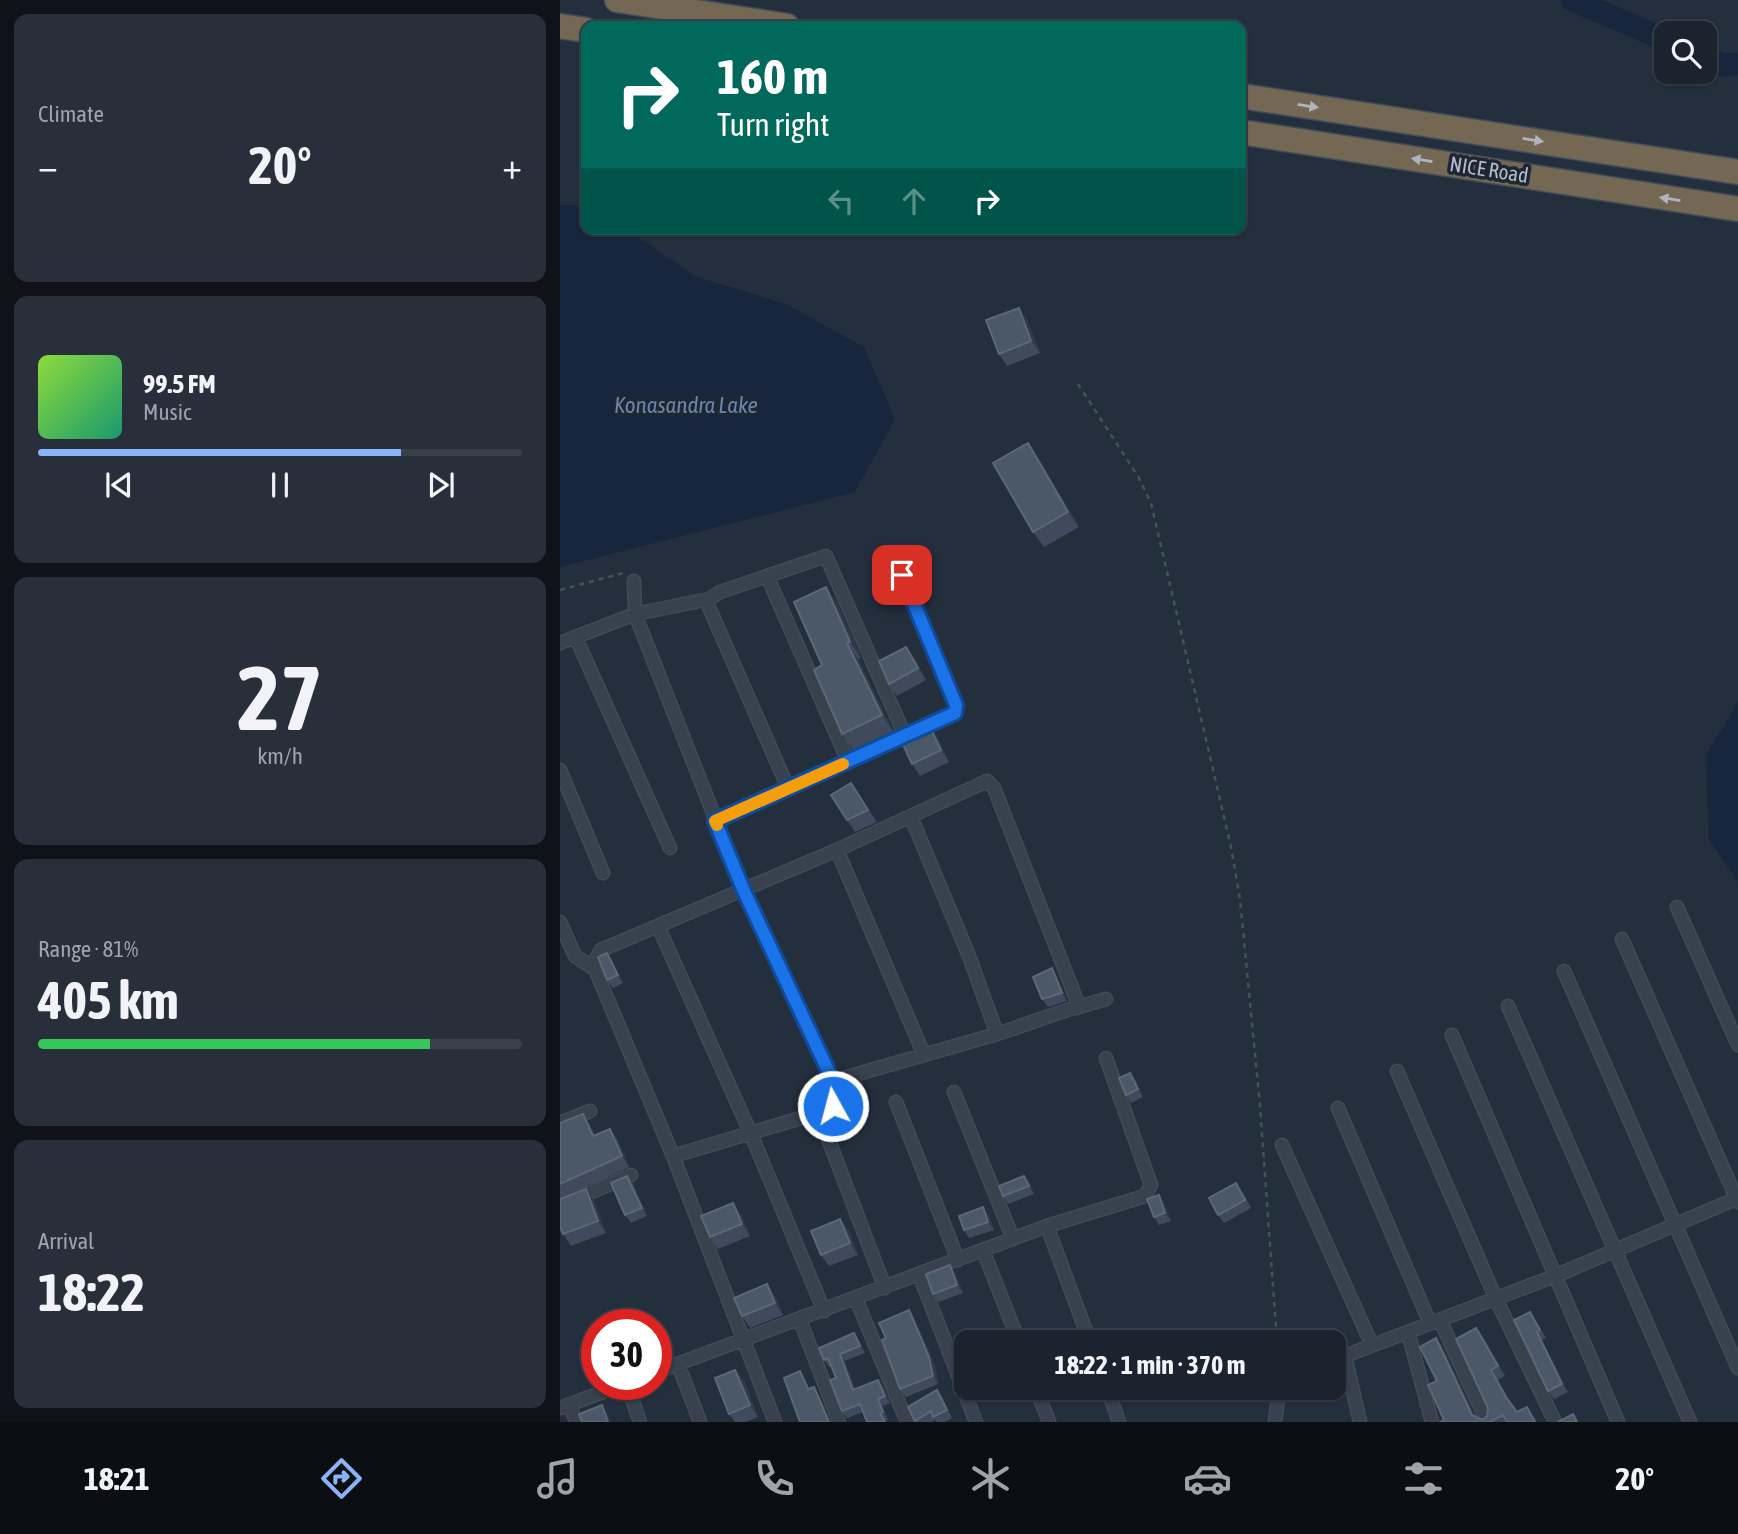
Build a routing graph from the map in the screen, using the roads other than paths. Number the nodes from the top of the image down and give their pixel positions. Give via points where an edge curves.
1 (617, 0) edge
2 (755, 21) edge
3 (560, 26) edge
4 (581, 29) edge
5 (1246, 97) edge
6 (1246, 133) edge
7 (1738, 172) edge
8 (1738, 209) edge
9 (902, 575) dead end
10 (768, 578) junction
11 (634, 581) road end
12 (709, 599) junction
13 (635, 614) junction
14 (576, 638) junction
15 (560, 643) edge
16 (905, 736) junction
17 (848, 761) junction
18 (560, 770) edge
19 (788, 788) junction
20 (911, 817) junction
21 (715, 821) junction
22 (670, 848) dead end
23 (837, 850) junction
24 (603, 873) dead end
25 (743, 889) junction
26 (1677, 907) dead end
27 (560, 922) edge
28 (658, 926) junction
29 (1622, 939) dead end
30 (593, 968) junction
31 (1564, 971) dead end
32 (1107, 999) dead end
33 (1508, 1006) dead end
34 (1075, 1008) junction
35 (998, 1034) junction
36 (1452, 1035) dead end
37 (1738, 1045) edge
38 (924, 1055) junction
39 (1106, 1058) dead end
40 (1397, 1071) dead end
41 (833, 1081) junction
42 (954, 1092) dead end
43 (896, 1102) dead end
44 (1338, 1108) dead end
45 (590, 1111) dead end
46 (818, 1112) junction
47 (560, 1124) edge
48 (751, 1134) junction
49 (1282, 1145) dead end
50 (673, 1156) junction
51 (631, 1175) dead end
52 (1738, 1200) edge
53 (560, 1206) edge
54 (1675, 1225) junction
55 (1047, 1226) junction
56 (1013, 1239) junction
57 (983, 1250) junction
58 (1615, 1251) junction
59 (958, 1260) junction
60 (919, 1274) junction
61 (1555, 1276) junction
62 (885, 1288) junction
63 (856, 1299) junction
64 (1496, 1299) junction
65 (824, 1311) junction
66 (800, 1320) junction
67 (1435, 1322) junction
68 (1014, 1330) edge
69 (1086, 1330) edge
70 (1408, 1332) junction
71 (746, 1340) junction
72 (1372, 1345) junction
73 (1346, 1355) edge
74 (678, 1364) junction
75 (672, 1366) edge
76 (1738, 1368) edge
77 (1346, 1379) edge
78 (631, 1400) edge
79 (1041, 1400) edge
80 (1111, 1400) edge
81 (1278, 1400) edge
82 (565, 1406) edge
83 (576, 1422) edge
84 (640, 1422) edge
85 (700, 1422) edge
86 (775, 1422) edge
87 (839, 1422) edge
88 (907, 1422) edge
89 (976, 1422) edge
90 (1049, 1422) edge
91 (1119, 1422) edge
92 (1275, 1422) edge
93 (1360, 1422) edge
94 (1432, 1422) edge
95 (1487, 1422) edge
96 (1555, 1422) edge
97 (1618, 1422) edge
98 (1690, 1422) edge

1 - 2 highway
3 - 4 highway
5 -> 7 highway, NICE Road
8 -> 6 highway, NICE Road
9 - 16 street via 957,709 951,718
10 - 12 street
10 - 16 street via 826,556
10 - 17 street
11 - 13 street
12 - 13 street
12 - 19 street
13 - 14 street
13 - 21 street
14 - 15 street
14 - 22 street
16 - 17 street
17 - 19 street
18 - 24 street
19 - 21 street
20 - 23 street
20 - 34 street via 983,781 989,783 1077,1002
20 - 35 street
21 - 25 street
23 - 25 street
23 - 38 street
25 - 28 street
25 - 41 street
26 - 37 street
27 - 30 street via 575,956
28 - 30 street via 601,950
28 - 48 street
29 - 52 street
30 - 50 street
31 - 54 street
32 - 34 street
33 - 58 street
34 - 35 street
35 - 38 street
36 - 61 street
38 - 41 street
39 - 55 street via 1151,1185 1149,1191 1138,1200
40 - 64 street
41 - 46 street via 837,1101
42 - 56 street
43 - 59 street
44 - 67 street
45 - 47 street
46 - 48 street
46 - 62 street
48 - 50 street
48 - 65 street
49 - 72 street
50 - 71 street
51 - 53 street
52 - 54 street
54 - 58 street
54 - 76 street
55 - 56 street
55 - 69 street
56 - 57 street
57 - 59 street
57 - 68 street
58 - 61 street
58 - 98 street
59 - 60 street
60 - 62 street
60 - 89 street
61 - 64 street
61 - 97 street
62 - 63 street
63 - 65 street
63 - 88 street
64 - 67 street
64 - 96 street
65 - 66 street
66 - 71 street
66 - 87 street
67 - 70 street
67 - 95 street
70 - 72 street
70 - 94 street
71 - 74 street
71 - 86 street
72 - 73 street
74 - 75 street
74 - 85 street
77 - 93 street
78 - 84 street
79 - 90 street
80 - 91 street
81 - 92 street
82 - 83 street

